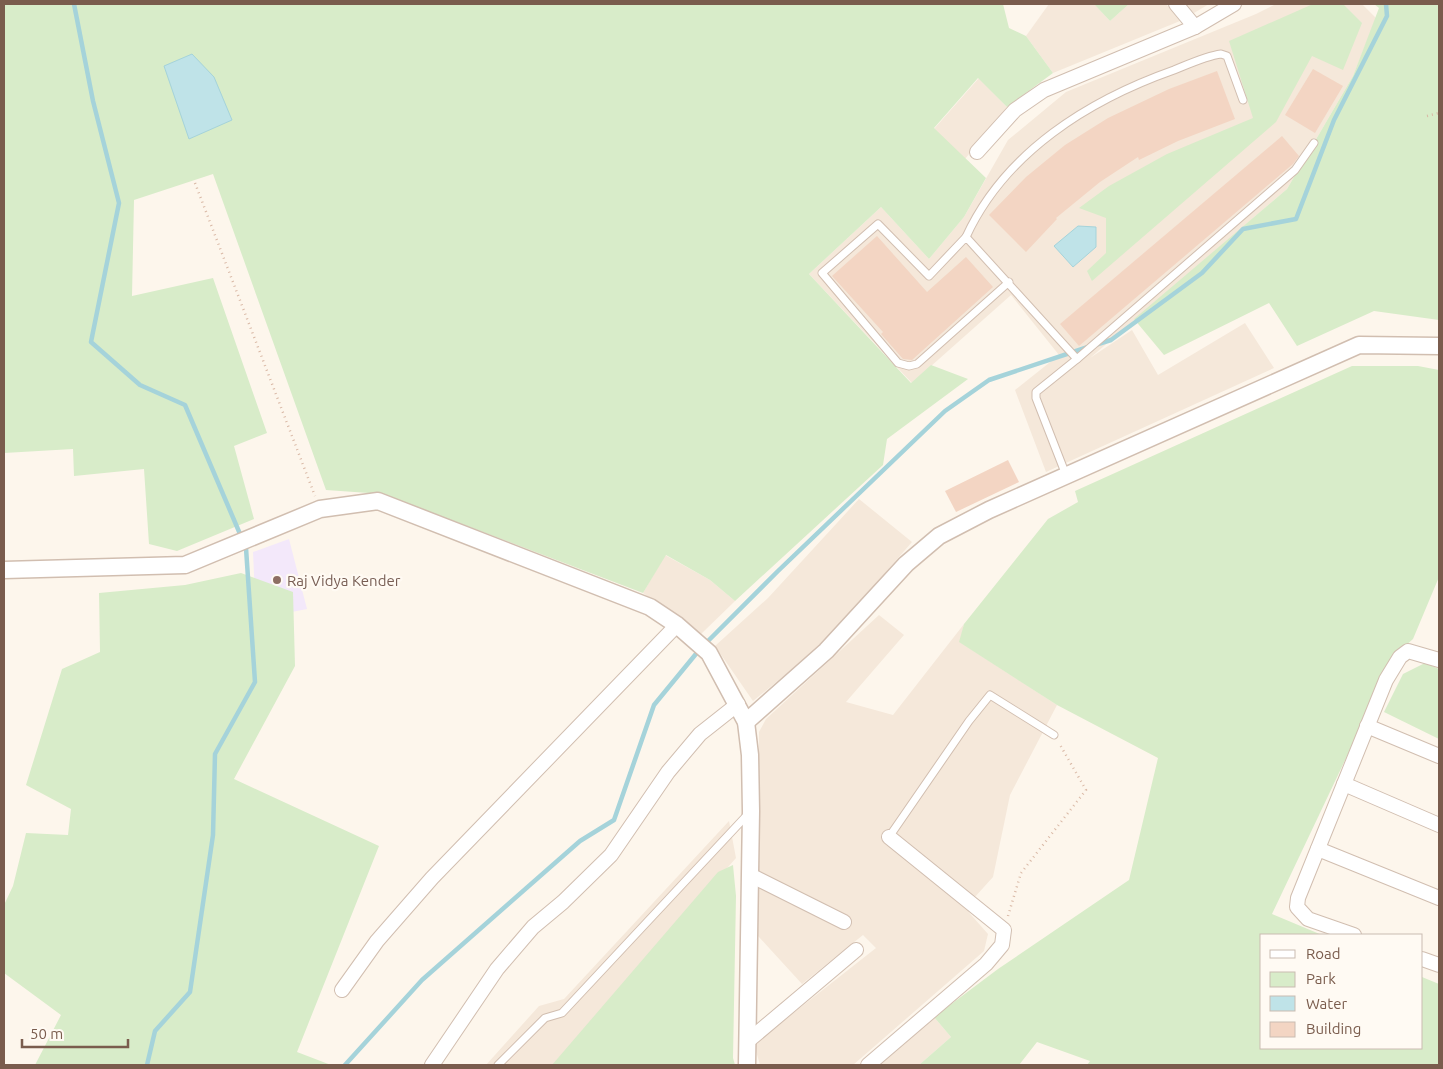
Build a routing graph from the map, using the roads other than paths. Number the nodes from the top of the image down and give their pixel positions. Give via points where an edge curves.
1 (1176, 4) edge
2 (1234, 4) edge
3 (1195, 26) junction
4 (1243, 100) dead end
5 (1314, 143) dead end
6 (977, 152) dead end
7 (966, 238) junction
8 (1009, 282) junction
9 (1439, 346) edge
10 (1076, 359) junction
11 (1066, 475) junction
12 (4, 570) edge
13 (677, 625) junction
14 (1439, 660) edge
15 (738, 704) junction
16 (746, 722) junction
17 (1367, 726) junction
18 (1054, 735) road end
19 (1439, 756) edge
20 (1344, 784) junction
21 (751, 810) junction
22 (1439, 825) edge
23 (889, 837) joint
24 (1318, 849) junction
25 (750, 875) junction
26 (1439, 898) edge
27 (844, 922) dead end
28 (1351, 934) edge
29 (856, 950) dead end
30 (1423, 959) edge
31 (1439, 965) edge
32 (342, 990) dead end
33 (748, 1041) junction
34 (432, 1065) edge
35 (498, 1065) edge
36 (747, 1065) edge
37 (868, 1065) edge

1 - 3 street
2 - 3 street
3 - 6 street via 1044,90 1015,110
4 - 7 lane via 1226,56 1221,54 1114,95 1061,126 1025,156 994,190
5 - 10 lane via 1295,170
7 - 8 lane
7 - 8 lane via 928,276 878,224 822,273 898,363 909,366 917,364
8 - 10 lane
9 - 11 street via 1359,345
10 - 11 lane via 1036,392
11 - 16 street via 939,536 906,564 826,651
12 - 13 street via 185,564 320,510 378,501 650,607
13 - 15 street via 709,653
13 - 32 street via 432,878 377,941
14 - 17 street via 1408,651 1400,657 1386,680
15 - 16 street
15 - 34 street via 700,734 668,772 611,855 533,927 497,968
16 - 21 street
17 - 19 street
17 - 20 street
18 - 23 lane via 990,695
20 - 22 street
20 - 24 street
21 - 25 street
21 - 35 lane via 562,1013 545,1018
23 - 37 street via 1004,930 1002,945 986,964
24 - 26 street
24 - 28 street via 1297,907 1308,919
25 - 27 street
25 - 33 street
29 - 33 street
30 - 31 street
33 - 36 street

